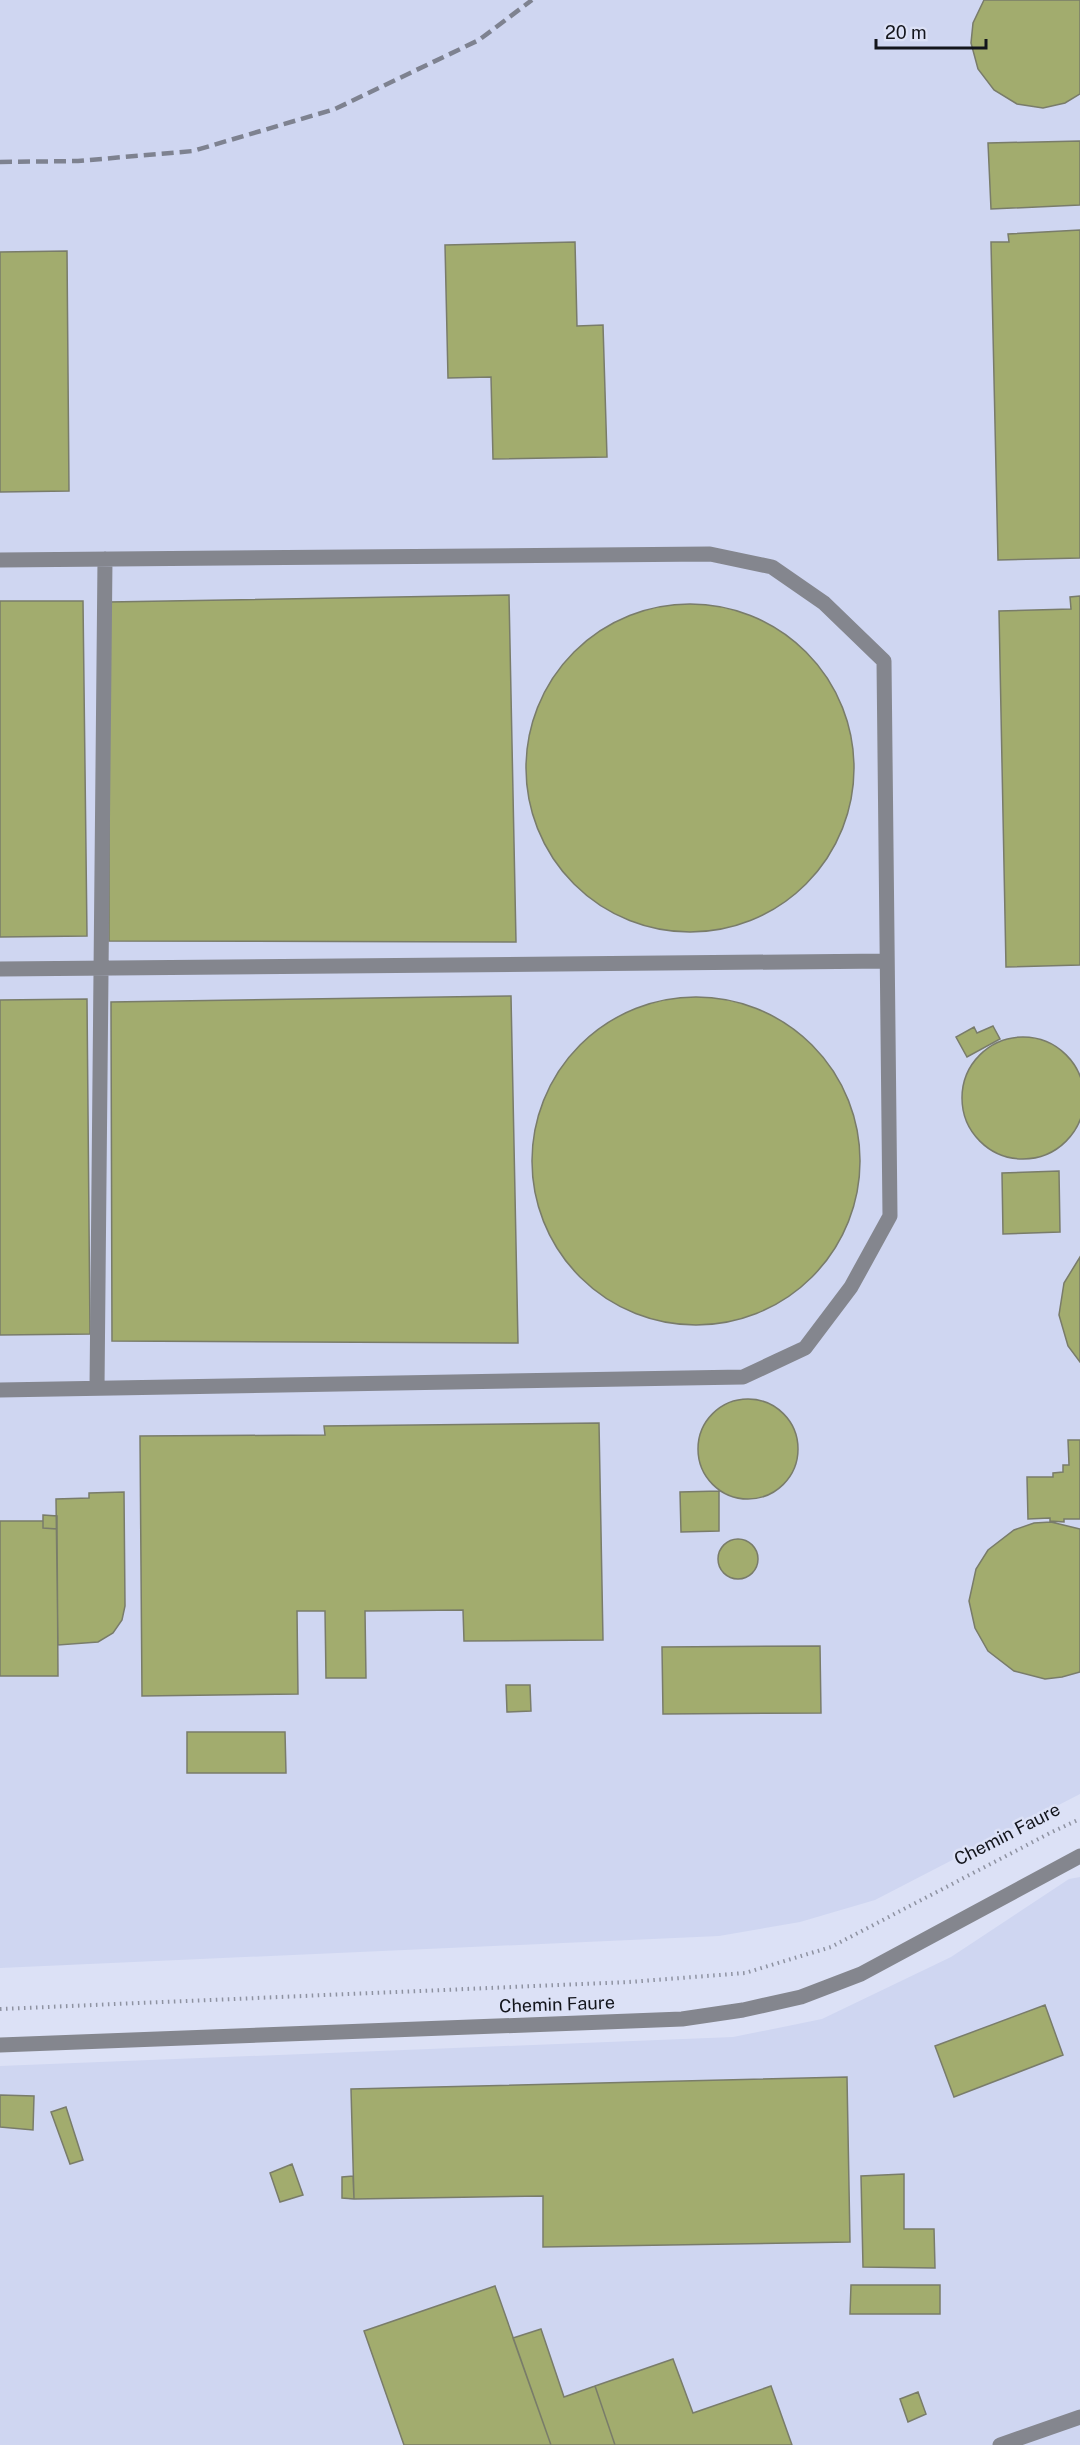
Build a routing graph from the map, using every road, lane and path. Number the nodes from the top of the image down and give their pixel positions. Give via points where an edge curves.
1 (0, 560) edge
2 (105, 560) junction
3 (887, 961) junction
4 (101, 968) junction
5 (0, 969) edge
6 (97, 1388) junction
7 (0, 1390) edge
8 (1080, 1819) edge
9 (1080, 1856) edge
10 (0, 2009) edge
11 (0, 2045) edge
12 (1080, 2417) edge
13 (1000, 2445) edge

1 - 2 street
2 - 3 street via 710,554 772,567 824,603 884,661
2 - 4 street
3 - 4 street
3 - 6 street via 890,1216 852,1287 805,1348 743,1377
4 - 5 street
4 - 6 street
6 - 7 street
8 - 10 path, Chemin Faure via 831,1947 745,1973 629,1982
9 - 11 street, Chemin Faure via 861,1974 801,1997 743,2010 682,2019
12 - 13 street

